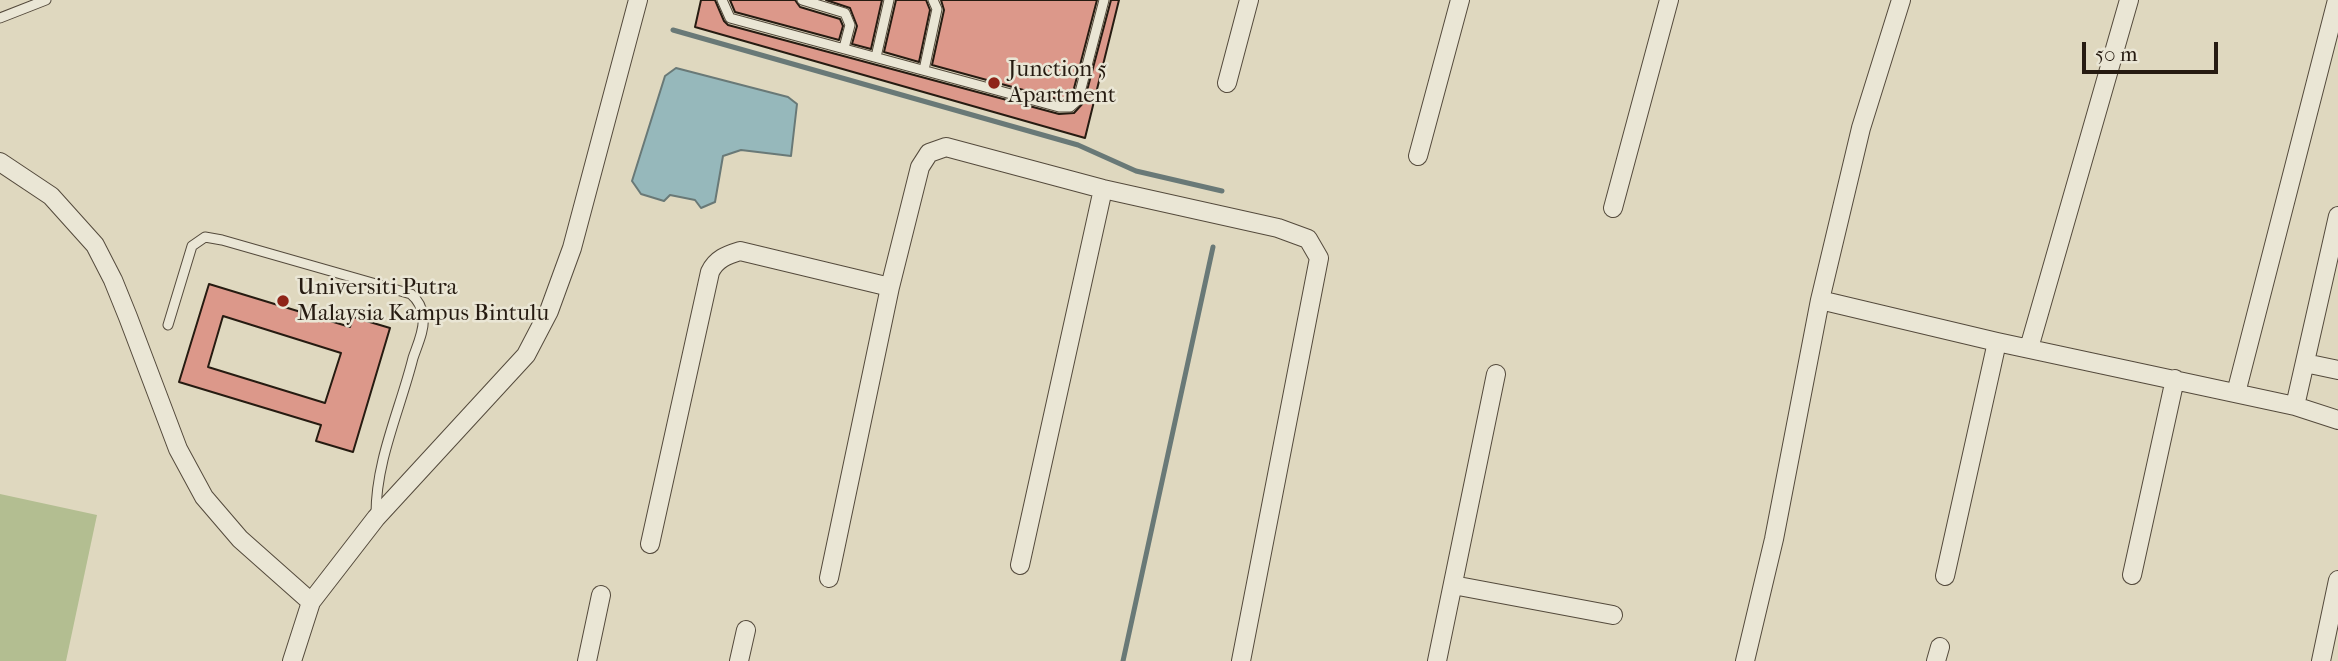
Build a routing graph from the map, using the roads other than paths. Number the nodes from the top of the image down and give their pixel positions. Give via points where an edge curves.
1 (46, 0) edge
2 (638, 0) edge
3 (722, 0) edge
4 (802, 0) edge
5 (889, 0) edge
6 (933, 0) edge
7 (1104, 0) edge
8 (1249, 0) edge
9 (1460, 0) edge
10 (1669, 0) edge
11 (1901, 0) edge
12 (2129, 0) edge
13 (2337, 0) edge
14 (0, 18) edge
15 (844, 48) junction
16 (876, 57) junction
17 (924, 70) junction
18 (1227, 83) dead end
19 (1418, 156) dead end
20 (0, 162) edge
21 (1103, 189) junction
22 (1614, 208) dead end
23 (2338, 216) edge
24 (2332, 271) edge
25 (890, 286) junction
26 (1821, 300) junction
27 (168, 325) dead end
28 (1997, 342) junction
29 (2029, 348) junction
30 (2305, 363) junction
31 (2338, 370) edge
32 (1496, 374) dead end
33 (2175, 379) junction
34 (2235, 393) junction
35 (2295, 406) junction
36 (2338, 420) edge
37 (376, 518) junction
38 (650, 544) dead end
39 (1020, 565) dead end
40 (2132, 575) dead end
41 (1945, 576) dead end
42 (829, 578) dead end
43 (2338, 580) edge
44 (1453, 585) junction
45 (601, 595) dead end
46 (311, 602) junction
47 (1613, 615) dead end
48 (746, 630) dead end
49 (292, 661) edge
50 (587, 661) edge
51 (739, 661) edge
52 (1241, 661) edge
53 (1437, 661) edge
54 (1745, 661) edge
55 (2321, 661) edge

1 - 14 lane
2 - 37 street via 572,248 549,311 526,355
3 - 15 lane via 730,18
4 - 15 lane via 845,13 850,25
5 - 16 lane
6 - 17 lane via 937,9
7 - 17 lane via 1078,100 1070,107
8 - 18 street
9 - 19 street
10 - 22 street
11 - 26 street via 1861,128
12 - 29 street
13 - 34 street
15 - 16 lane
16 - 17 lane
20 - 46 street via 51,196 95,244 178,449 204,497 240,538
21 - 25 street via 946,148 929,153 920,167
21 - 39 street
21 - 52 street via 1278,228 1308,239 1319,258
23 - 24 street
24 - 30 street
25 - 38 street via 740,251 714,264
25 - 42 street
26 - 28 street
26 - 54 street
27 - 37 lane via 192,246 205,237 411,293 424,318 382,460
28 - 29 street
28 - 41 street
29 - 33 street
30 - 31 street
30 - 35 street
32 - 44 street
33 - 34 street
33 - 40 street
34 - 35 street
35 - 36 street
37 - 46 street
43 - 55 street
44 - 47 street
44 - 53 street
45 - 50 street
46 - 49 street
48 - 51 street

